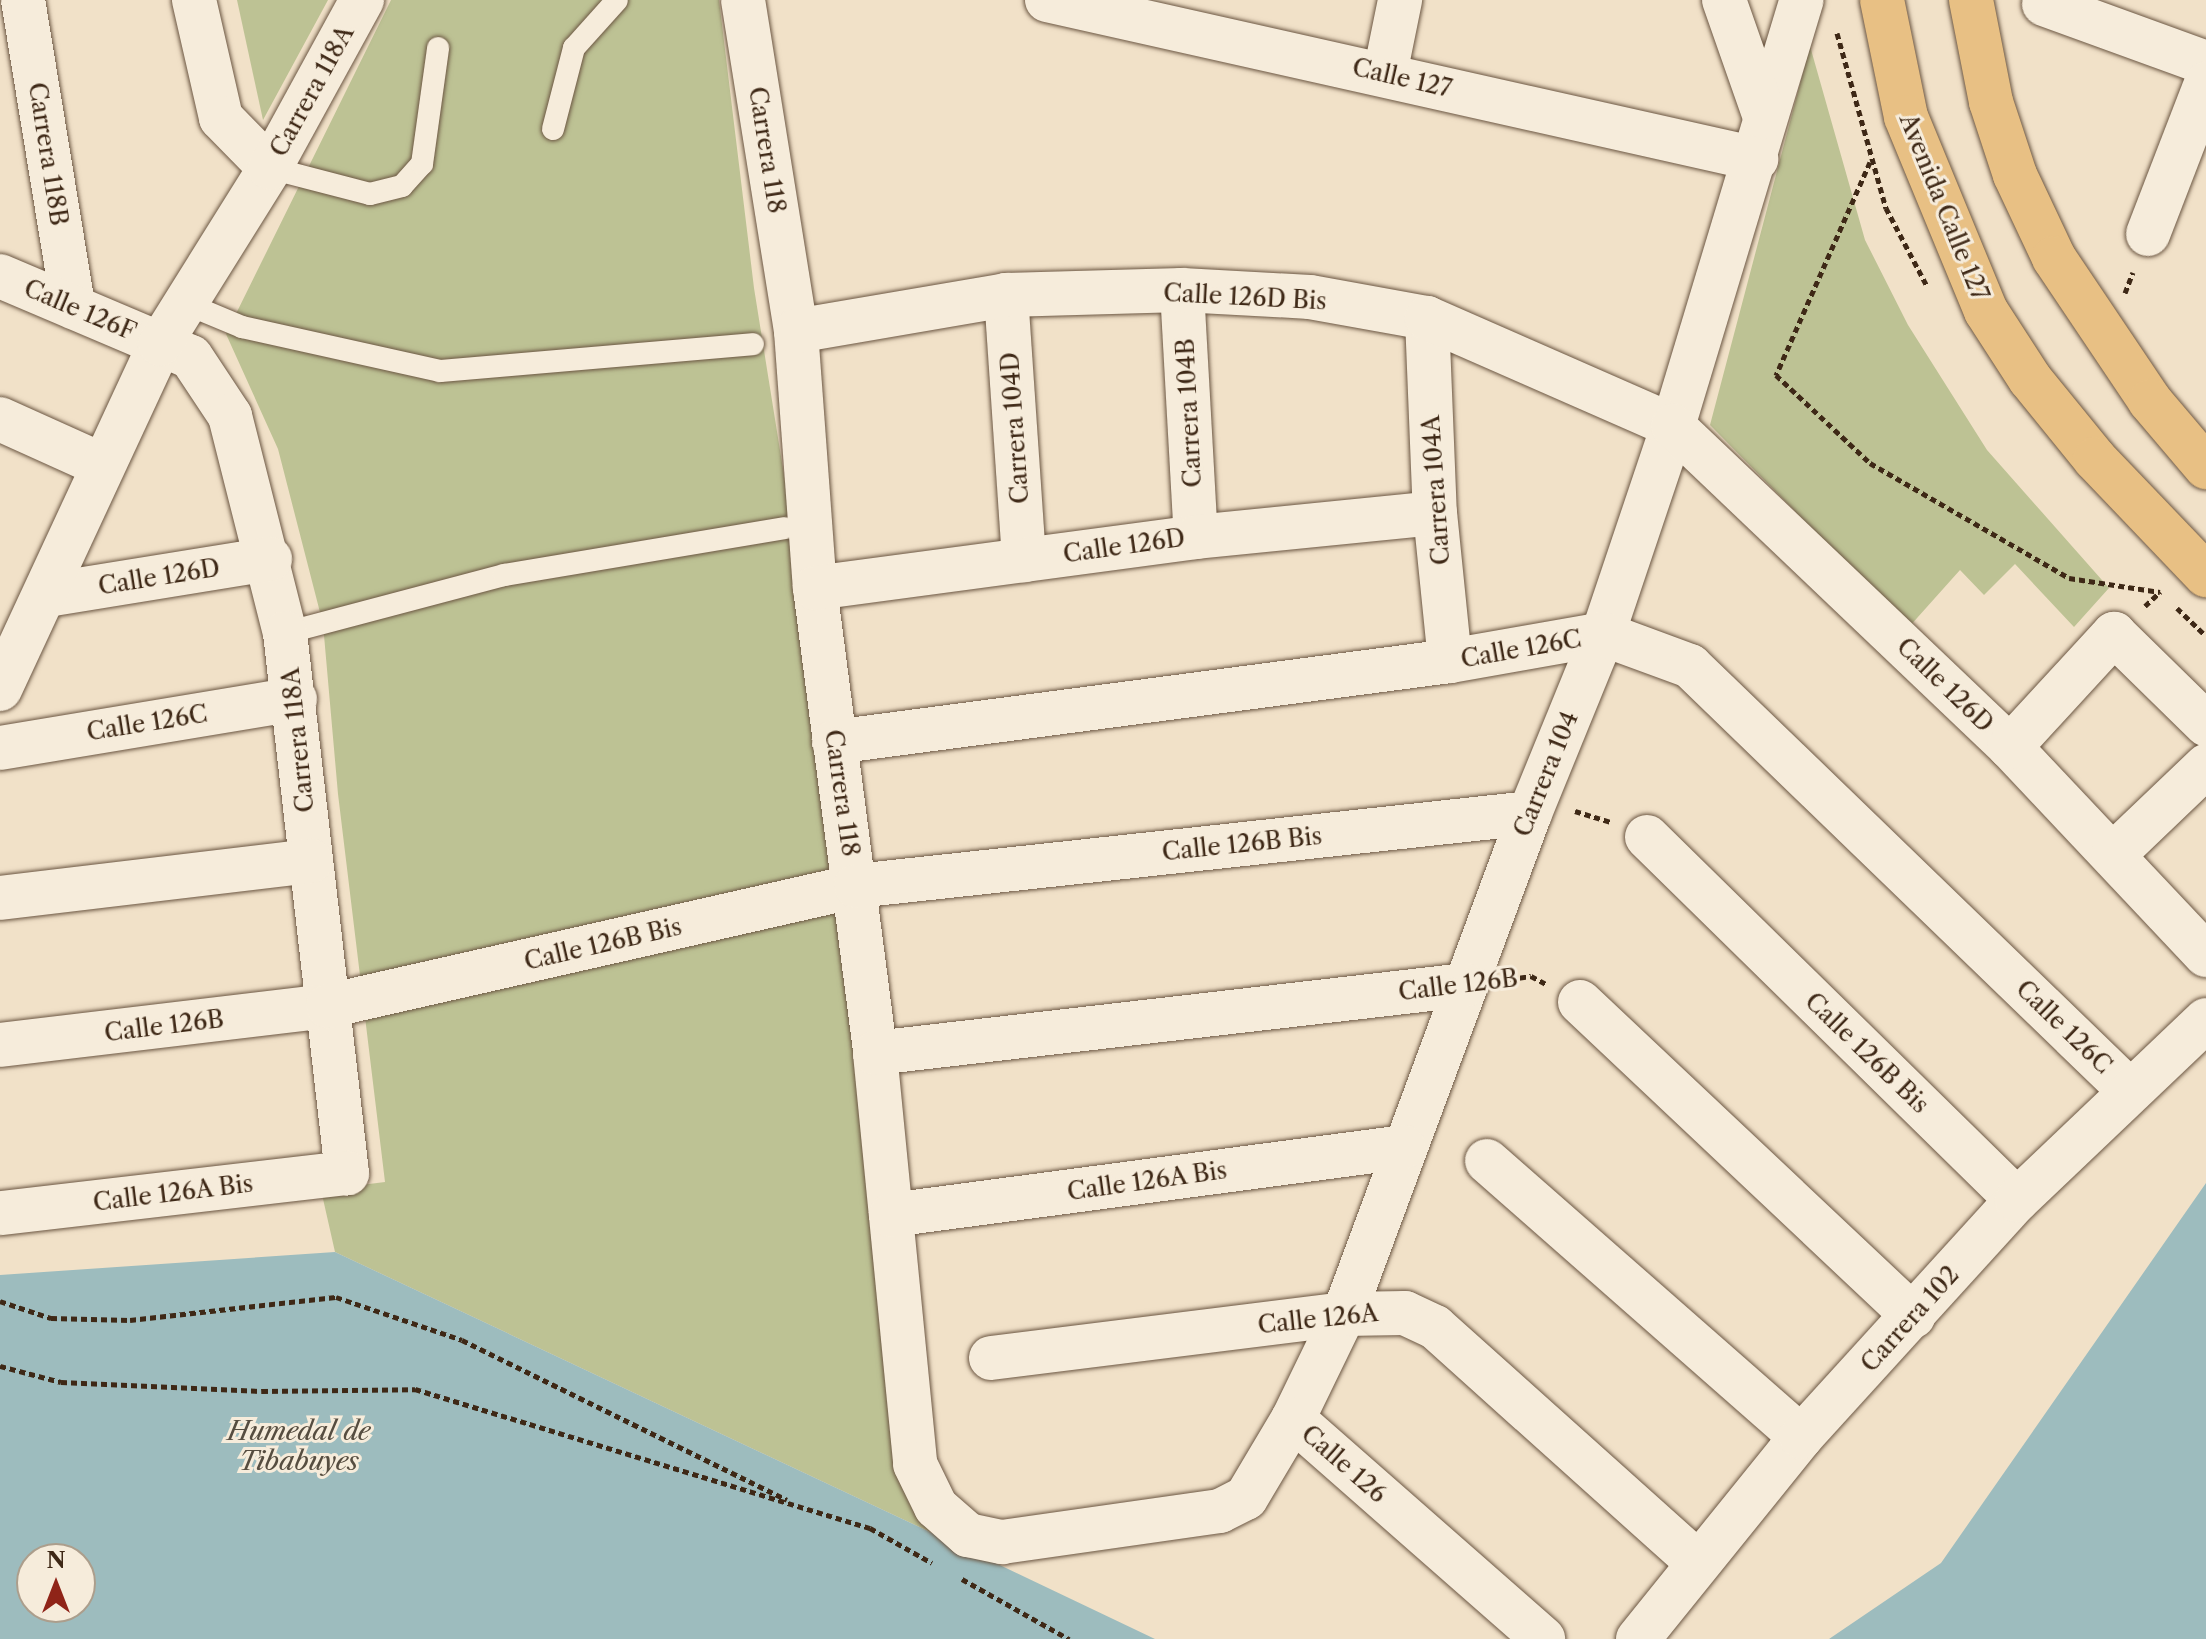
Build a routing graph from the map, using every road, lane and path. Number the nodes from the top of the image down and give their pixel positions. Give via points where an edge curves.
1 (23, 0) edge
2 (194, 0) edge
3 (362, 0) edge
4 (617, 0) edge
5 (743, 0) edge
6 (1047, 0) edge
7 (1400, 0) edge
8 (1724, 0) edge
9 (1802, 0) edge
10 (1882, 0) edge
11 (1971, 0) edge
12 (2044, 4) dead end
13 (438, 48) dead end
14 (2206, 63) edge
15 (1385, 74) junction
16 (2206, 84) edge
17 (1765, 117) junction
18 (553, 129) dead end
19 (1756, 159) junction
20 (1871, 161) dead end
21 (270, 168) junction
22 (2148, 234) dead end
23 (0, 276) edge
24 (2114, 285) dead end
25 (1182, 290) junction
26 (1006, 295) junction
27 (2123, 298) dead end
28 (187, 304) junction
29 (73, 307) junction
30 (1427, 318) junction
31 (796, 331) junction
32 (160, 344) junction
33 (753, 344) dead end
34 (0, 419) edge
35 (1673, 426) junction
36 (102, 465) junction
37 (2206, 467) edge
38 (1435, 513) junction
39 (784, 528) dead end
40 (1196, 537) junction
41 (270, 559) junction
42 (1024, 560) junction
43 (2206, 575) edge
44 (815, 588) junction
45 (2160, 592) dead end
46 (26, 608) edge
47 (285, 633) junction
48 (1603, 634) junction
49 (1450, 661) junction
50 (0, 689) edge
51 (295, 699) junction
52 (2206, 724) edge
53 (834, 742) junction
54 (2010, 747) junction
55 (0, 748) edge
56 (2206, 766) edge
57 (1530, 813) junction
58 (1647, 837) joint
59 (2113, 855) junction
60 (311, 861) junction
61 (856, 886) junction
62 (0, 898) edge
63 (2206, 955) edge
64 (1465, 985) junction
65 (1580, 1002) joint
66 (328, 1006) junction
67 (2206, 1020) edge
68 (0, 1045) edge
69 (875, 1053) junction
70 (2130, 1091) junction
71 (1404, 1147) junction
72 (1487, 1161) dead end
73 (347, 1173) joint
74 (2017, 1200) junction
75 (0, 1213) edge
76 (891, 1215) junction
77 (0, 1301) edge
78 (1344, 1314) junction
79 (1913, 1316) junction
80 (991, 1358) dead end
81 (0, 1366) edge
82 (1293, 1419) junction
83 (1801, 1437) junction
84 (804, 1508) junction
85 (1002, 1542) joint
86 (1698, 1563) junction
87 (937, 1565) dead end
88 (951, 1572) dead end
89 (1069, 1639) edge
90 (1543, 1639) edge
91 (1638, 1639) edge

1 - 29 street, Carrera 118B
2 - 21 street via 221,118
3 - 21 street, Carrera 118A
4 - 18 lane via 574,48
5 - 31 street, Carrera 118
6 - 15 street, Calle 127
7 - 15 street
8 - 17 street
9 - 17 street, Carrera 104
10 - 43 main road, Avenida Calle 127 via 1906,117 1986,311 2030,379 2095,459
11 - 37 main road via 2005,146 2054,258 2150,401
12 - 14 street
13 - 21 lane via 422,164 402,186 370,194
15 - 19 street, Calle 127
16 - 22 street
17 - 19 street, Carrera 104
19 - 35 street, Carrera 104
20 - 45 path via 1776,375 1870,463 2069,578
21 - 28 street, Carrera 118A
23 - 29 street, Calle 126F
24 - 27 path
25 - 26 street, Calle 126D Bis
25 - 30 street, Calle 126D Bis via 1310,297
25 - 40 street, Carrera 104B
26 - 31 street, Calle 126D Bis
26 - 42 street, Carrera 104D
28 - 32 street, Carrera 118A
28 - 33 lane via 242,327 440,371
29 - 32 street, Calle 126F
30 - 35 street, Calle 126D Bis
30 - 38 street, Carrera 104A
31 - 44 street, Carrera 118
32 - 36 street, Carrera 118A
32 - 41 street, Carrera 118A via 191,357 230,416
34 - 36 street
35 - 48 street, Carrera 104
35 - 54 street, Calle 126D
36 - 46 street, Carrera 118A
38 - 40 street, Calle 126D
38 - 49 street, Carrera 104A
39 - 47 lane via 504,575
40 - 42 street, Calle 126D
41 - 46 street, Calle 126D
41 - 47 street, Carrera 118A
42 - 44 street, Calle 126D
44 - 53 street, Carrera 118
46 - 50 street, Carrera 118A
47 - 51 street, Carrera 118A
48 - 49 street, Calle 126C
48 - 57 street, Carrera 104
48 - 70 street, Calle 126C via 1690,666
49 - 53 street, Calle 126C
51 - 55 street, Calle 126C
51 - 60 street, Carrera 118A
52 - 54 street via 2114,634
53 - 61 street, Carrera 118
54 - 59 street, Calle 126D
56 - 59 street
57 - 58 path via 1584,811
57 - 61 street, Calle 126B Bis
57 - 64 street, Carrera 104
58 - 74 street, Calle 126B Bis
59 - 63 street, Calle 126D
60 - 62 street
60 - 66 street, Carrera 118A
61 - 66 street, Calle 126B Bis
61 - 69 street, Carrera 118
64 - 65 path, Calle 126B via 1531,976
64 - 69 street, Calle 126B
64 - 71 street, Carrera 104
65 - 79 street
66 - 68 street, Calle 126B
66 - 73 street, Carrera 118A
67 - 70 street, Carrera 102
69 - 76 street, Carrera 118
70 - 74 street, Carrera 102
71 - 76 street, Calle 126A Bis
71 - 78 street, Carrera 104
72 - 83 street
73 - 75 street, Calle 126A Bis
74 - 79 street, Carrera 102
76 - 85 street, Carrera 118 via 915,1464 936,1507 968,1535
77 - 84 path via 51,1318 130,1320 336,1297 462,1340
78 - 80 street, Calle 126A
78 - 82 street, Carrera 104
78 - 86 street, Calle 126A via 1405,1313 1435,1327
79 - 83 street, Carrera 102
81 - 84 path via 61,1382 262,1391 415,1389
82 - 85 street, Calle 126 via 1246,1498 1220,1511
82 - 90 street, Calle 126
83 - 86 street, Carrera 102
84 - 87 path via 870,1528
86 - 91 street, Carrera 102
88 - 89 path

